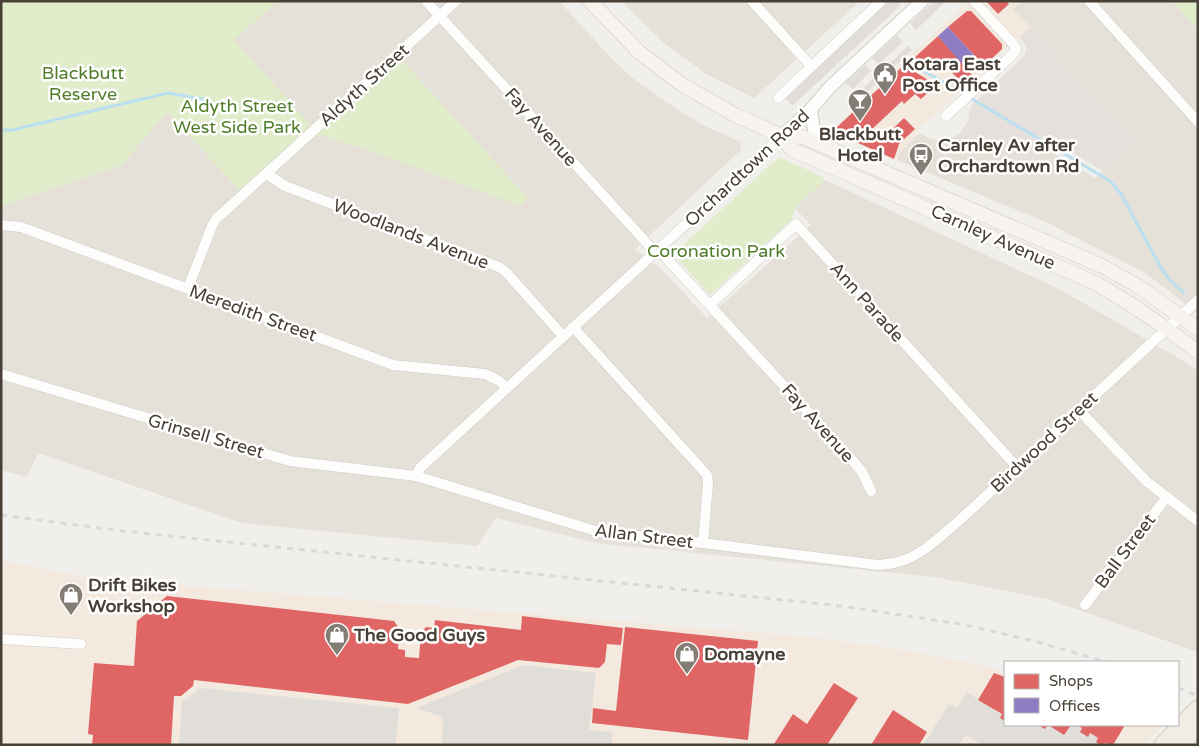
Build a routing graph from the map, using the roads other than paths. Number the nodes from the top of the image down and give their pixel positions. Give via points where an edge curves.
1 (426, 1) edge
2 (456, 1) edge
3 (590, 1) edge
4 (752, 1) edge
5 (881, 1) edge
6 (922, 1) edge
7 (974, 1) edge
8 (1089, 1) edge
9 (440, 16) junction
10 (811, 66) junction
11 (778, 98) dead end
12 (811, 109) junction
13 (946, 116) dead end
14 (1198, 122) edge
15 (782, 136) junction
16 (821, 145) junction
17 (267, 174) junction
18 (1, 225) edge
19 (657, 251) junction
20 (188, 288) junction
21 (1198, 300) edge
22 (710, 305) junction
23 (1181, 316) junction
24 (573, 327) junction
25 (1167, 329) junction
26 (1198, 329) edge
27 (563, 336) junction
28 (1198, 352) edge
29 (1, 374) edge
30 (507, 388) junction
31 (1079, 410) junction
32 (1017, 467) junction
33 (416, 476) junction
34 (871, 491) dead end
35 (1166, 498) junction
36 (1198, 521) edge
37 (703, 543) junction
38 (878, 565) joint
39 (1085, 605) dead end
40 (1, 639) edge
41 (81, 644) dead end
42 (1198, 708) edge
43 (1198, 727) edge
44 (1162, 745) edge
45 (1180, 745) edge

1 - 9 street, Fay Avenue
2 - 9 street, Aldyth Street
3 - 15 main road, Carnley Avenue via 638,52 681,84 735,115
4 - 10 street
5 - 10 street, Orchardtown Road
6 - 12 street, Orchardtown Road via 830,87
7 - 13 street via 1016,50
8 - 14 street
9 - 17 street, Aldyth Street
9 - 19 street, Fay Avenue
10 - 11 street, Orchardtown Road
12 - 15 street, Orchardtown Road
12 - 16 street via 814,130
15 - 16 main road, Carnley Avenue via 803,137
15 - 19 street, Orchardtown Road
15 - 25 main road, Carnley Avenue via 791,149 1091,281 1118,295
16 - 23 main road, Carnley Avenue via 1102,266
17 - 20 street, Aldyth Street via 214,222
17 - 27 street, Woodlands Avenue via 285,186 499,268
18 - 20 street, Meredith Street via 21,227
19 - 22 street, Fay Avenue
19 - 24 street, Orchardtown Road
20 - 30 street, Meredith Street via 393,365 485,374
21 - 23 street, Birdwood Street
22 - 32 street, Ann Parade via 796,224
22 - 34 street, Fay Avenue via 853,461
23 - 25 street, Birdwood Street
23 - 26 main road, Carnley Avenue
24 - 27 street, Orchardtown Road
24 - 37 street via 707,474
25 - 28 main road, Carnley Avenue
25 - 31 street, Birdwood Street
27 - 30 street, Orchardtown Road
29 - 33 street, Grinsell Street via 290,460
30 - 33 street, Orchardtown Road via 420,468
31 - 32 street, Birdwood Street
31 - 35 street via 1134,470
32 - 38 street, Birdwood Street via 927,547 912,557
33 - 37 street, Allan Street via 598,532
35 - 36 street
35 - 39 street, Ball Street
37 - 38 street, Allan Street
40 - 41 street
42 - 44 main road
43 - 45 main road

